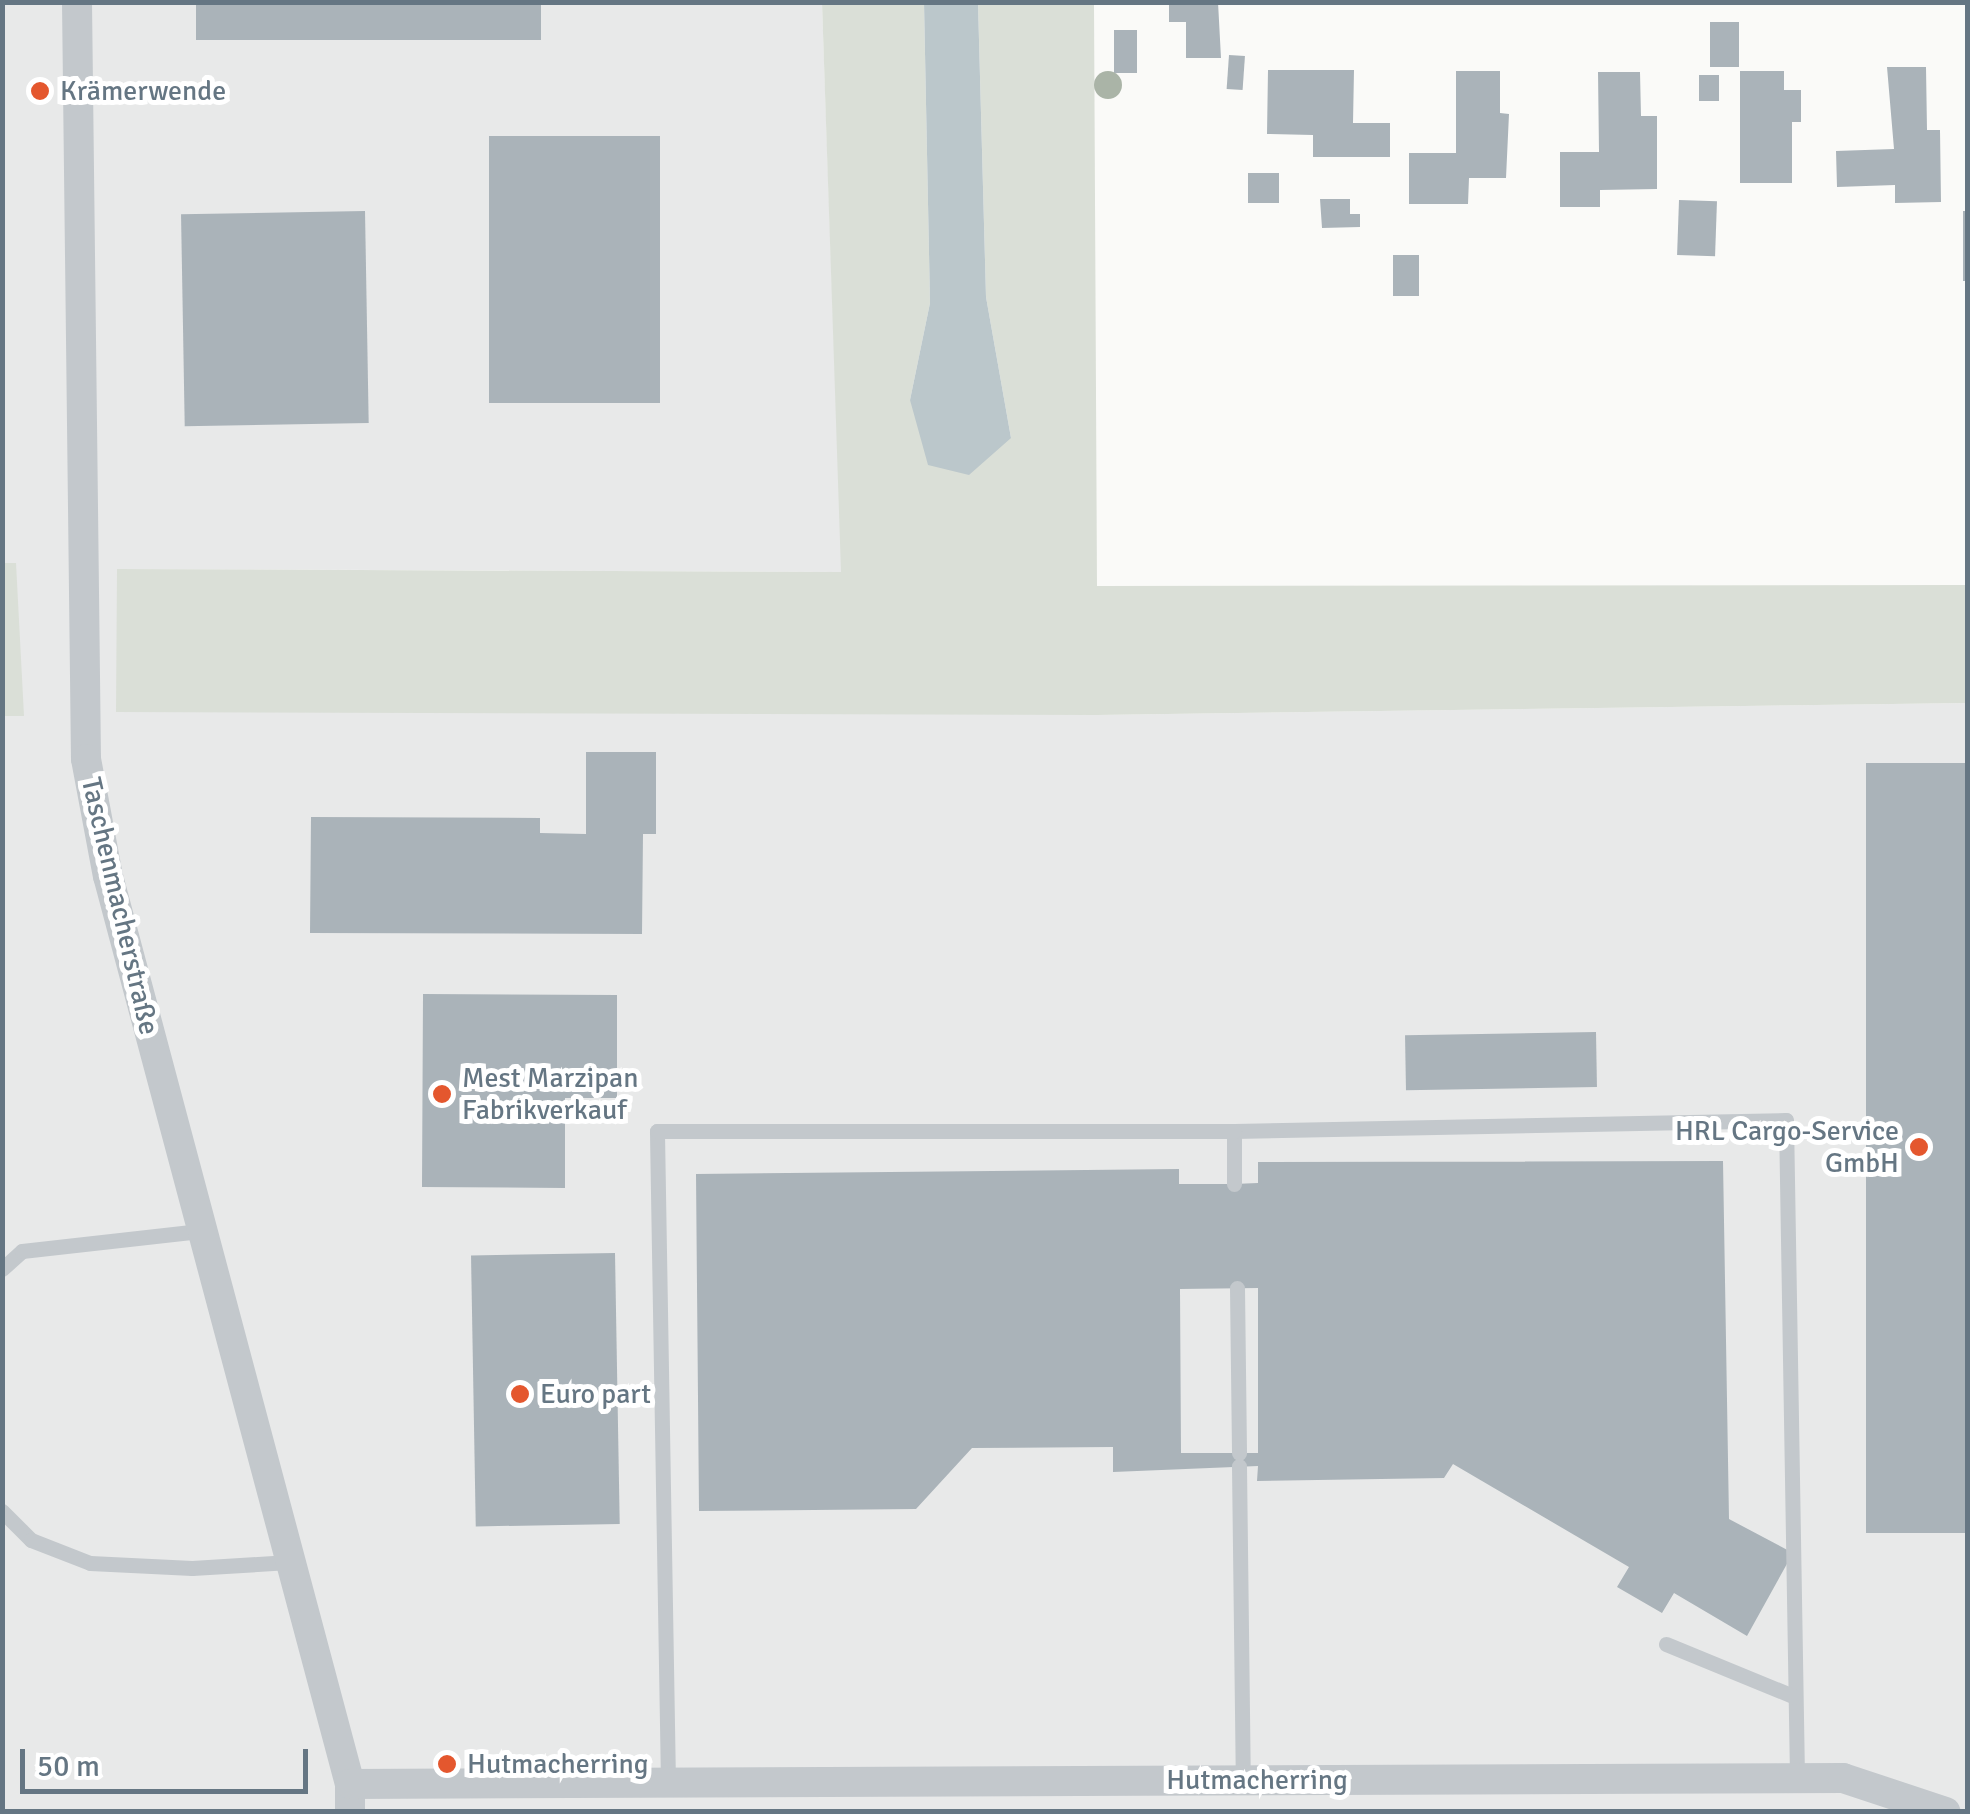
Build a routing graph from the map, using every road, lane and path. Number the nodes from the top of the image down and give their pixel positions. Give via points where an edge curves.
1 (77, 2) edge
2 (1234, 1132) junction
3 (1234, 1184) dead end
4 (200, 1230) junction
5 (2, 1269) edge
6 (1236, 1288) dead end
7 (2, 1511) edge
8 (290, 1562) junction
9 (1666, 1644) dead end
10 (1795, 1697) junction
11 (1797, 1778) junction
12 (1242, 1779) junction
13 (668, 1783) junction
14 (350, 1798) edge
15 (1946, 1812) edge

1 - 4 street, Taschenmacherstraße via 86,759 108,876
2 - 3 lane
2 - 10 lane via 1786,1120
2 - 13 lane via 657,1131
4 - 5 lane via 22,1250
4 - 8 street, Taschenmacherstraße
6 - 12 lane
7 - 8 lane via 30,1540 90,1563 192,1568
8 - 14 street, Taschenmacherstraße
9 - 10 lane
10 - 11 lane
11 - 12 street, Hutmacherring
11 - 15 street, Hutmacherring via 1843,1778
12 - 13 street, Hutmacherring
13 - 14 street, Hutmacherring

